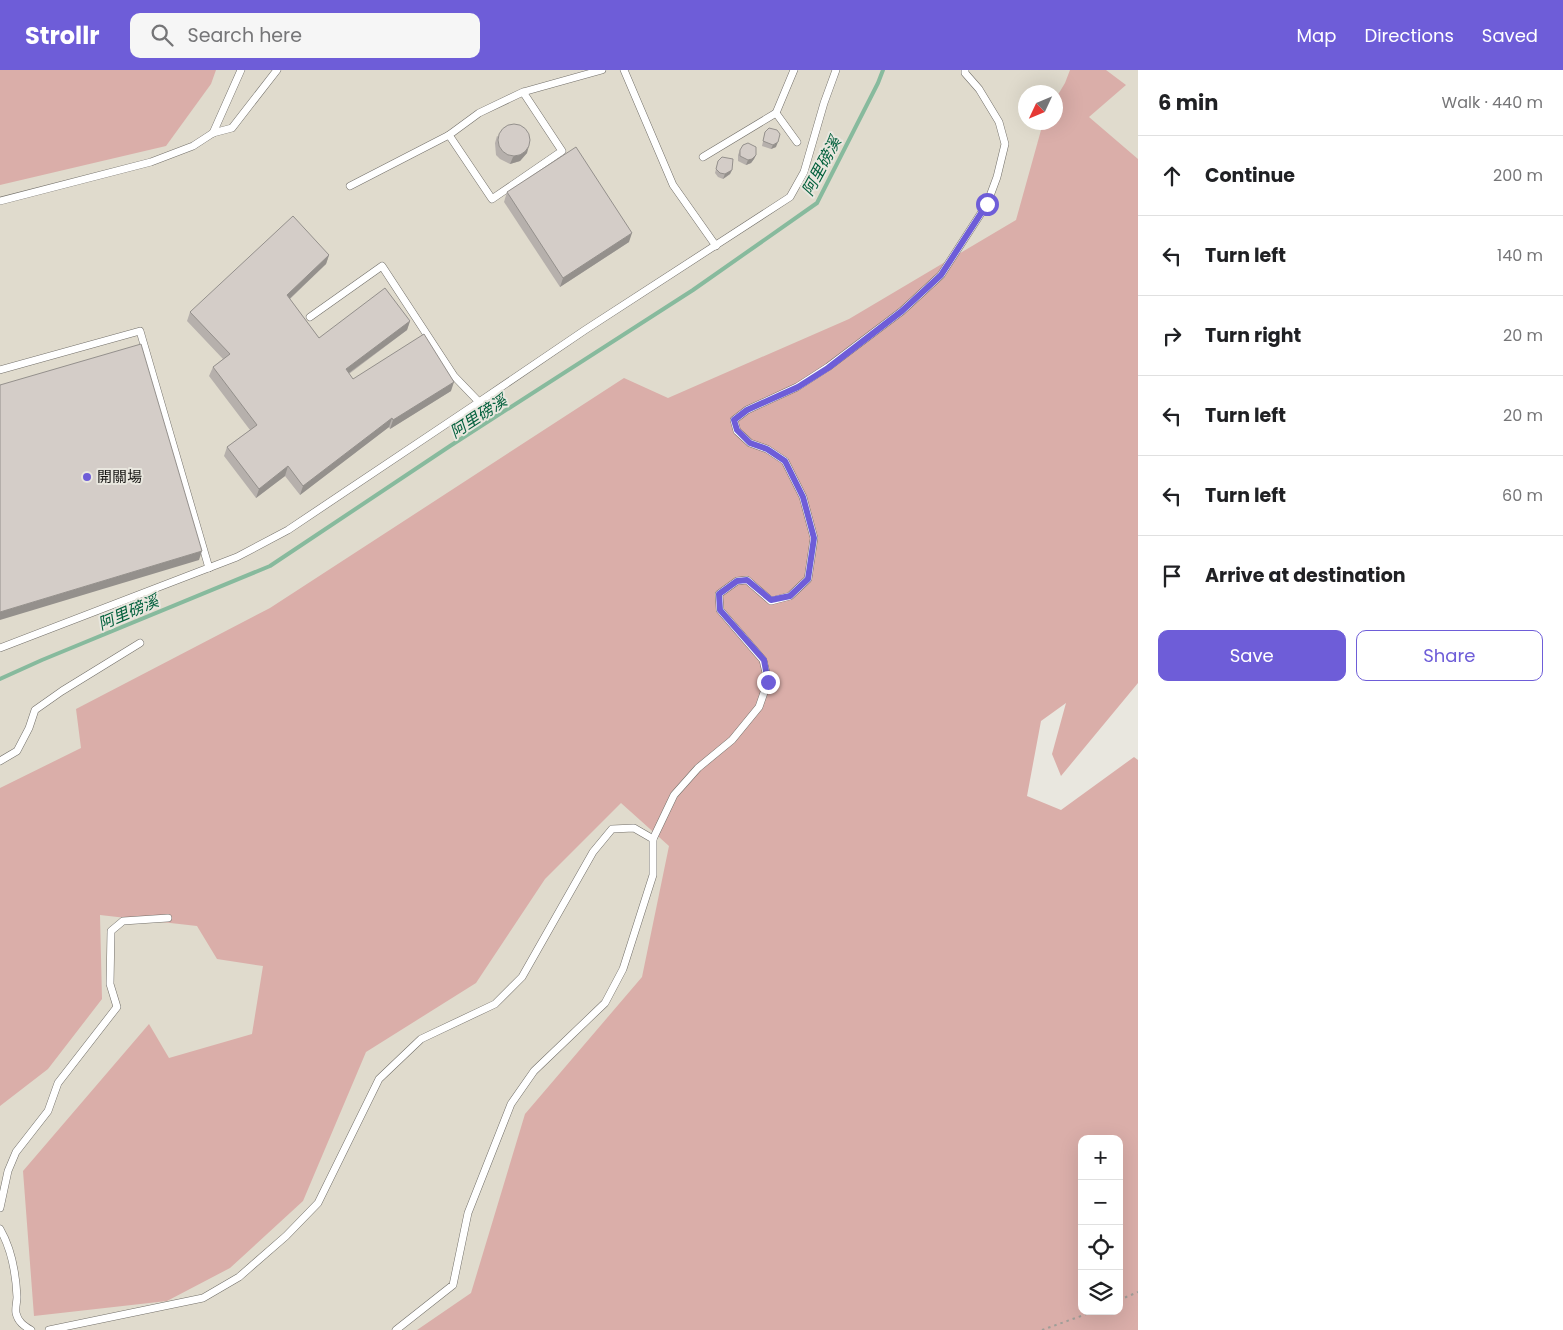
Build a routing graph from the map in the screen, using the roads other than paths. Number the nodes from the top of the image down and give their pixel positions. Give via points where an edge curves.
1 (241, 70) edge
2 (277, 70) edge
3 (602, 70) edge
4 (624, 70) edge
5 (794, 70) edge
6 (836, 70) edge
7 (965, 70) edge
8 (523, 92) junction
9 (776, 113) junction
10 (213, 133) junction
11 (449, 135) junction
12 (797, 142) dead end
13 (703, 157) dead end
14 (350, 186) dead end
15 (0, 201) edge
16 (716, 246) junction
17 (310, 317) dead end
18 (0, 370) edge
19 (479, 402) junction
20 (209, 568) junction
21 (140, 643) dead end
22 (0, 648) edge
23 (0, 761) edge
24 (654, 839) junction
25 (168, 918) dead end
26 (0, 1208) edge
27 (0, 1229) edge
28 (31, 1330) edge
29 (49, 1330) edge
30 (396, 1330) edge

1 - 10 lane
2 - 10 lane via 232,128
3 - 8 lane
4 - 16 lane via 673,185
5 - 9 lane
6 - 16 lane via 804,172 790,197
7 - 24 lane via 999,122 1004,144 987,204 941,275 902,311 828,368 734,420 737,430 750,443 785,461 803,497 814,538 808,579 790,596 771,600 747,580 737,581 719,594 720,610 764,660 768,682 759,708 732,740 698,768 674,795
8 - 11 lane via 479,113
8 - 11 lane via 562,152 492,199
9 - 12 lane
9 - 13 lane
10 - 15 lane via 193,146 151,162
11 - 14 lane
16 - 19 lane
17 - 19 lane via 382,266 454,376
18 - 20 lane via 140,331
19 - 20 lane via 288,530 238,557
20 - 22 lane
21 - 23 lane via 35,710 17,751
24 - 29 lane via 634,828 612,828 593,852 522,977 495,1004 420,1039 379,1079 318,1203 238,1277 203,1298
24 - 30 lane via 654,875 623,969 605,1003 534,1072 511,1104 468,1213 453,1285
25 - 26 lane via 123,922 111,931 110,984 117,1007 58,1083 48,1110 16,1152
27 - 28 lane via 13,1268 16,1314 22,1326

